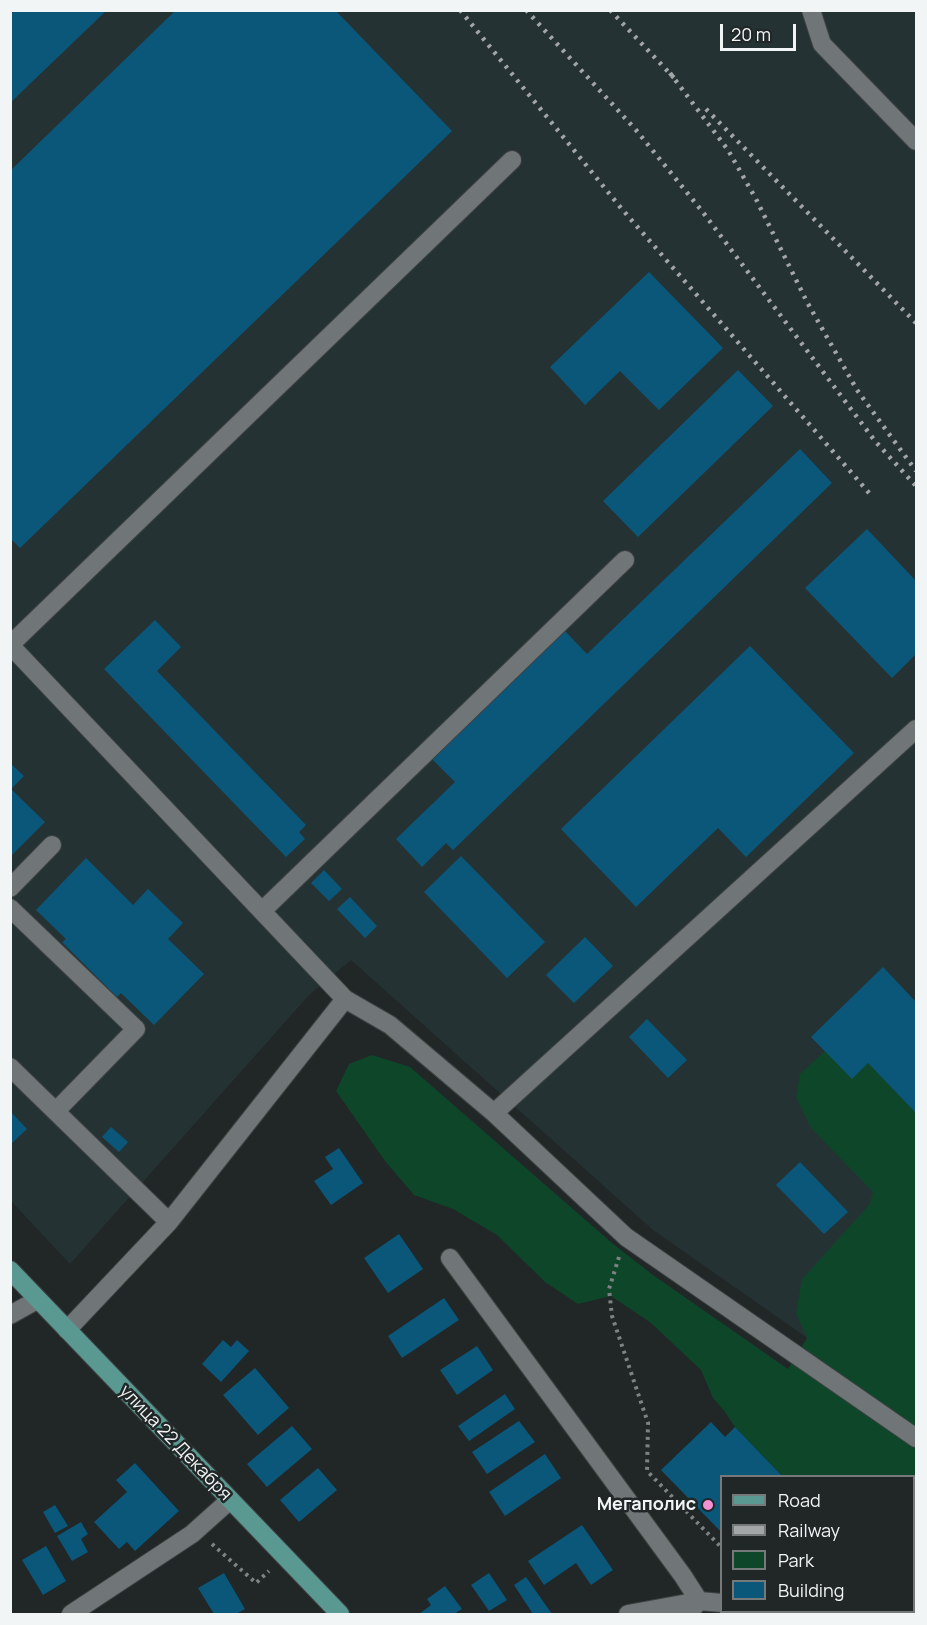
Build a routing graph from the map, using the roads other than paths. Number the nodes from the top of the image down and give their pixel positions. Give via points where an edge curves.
1 (811, 10) edge
2 (916, 141) edge
3 (512, 160) dead end
4 (625, 560) dead end
5 (10, 645) edge
6 (916, 729) edge
7 (52, 845) dead end
8 (10, 888) edge
9 (10, 908) edge
10 (262, 911) junction
11 (345, 999) junction
12 (10, 1067) edge
13 (56, 1111) junction
14 (494, 1113) junction
15 (169, 1222) junction
16 (450, 1258) dead end
17 (10, 1270) edge
18 (37, 1300) junction
19 (10, 1315) edge
20 (67, 1330) junction
21 (916, 1438) edge
22 (230, 1500) junction
23 (720, 1603) edge
24 (693, 1608) edge
25 (71, 1614) edge
26 (340, 1614) edge
27 (628, 1614) edge

1 - 2 street via 822,44
3 - 5 street
4 - 10 street
5 - 10 street
6 - 14 street
7 - 8 street
9 - 13 street via 135,1029
10 - 11 street
11 - 14 street via 390,1025
11 - 15 street
12 - 13 street
13 - 15 street
14 - 21 street via 626,1236
15 - 20 street
16 - 24 street via 683,1576
17 - 18 main road, улица 22 Декабря
18 - 19 street
18 - 20 main road, улица 22 Декабря
20 - 22 main road, улица 22 Декабря
22 - 25 street via 192,1534
22 - 26 main road, улица 22 Декабря
23 - 24 street
24 - 27 street

